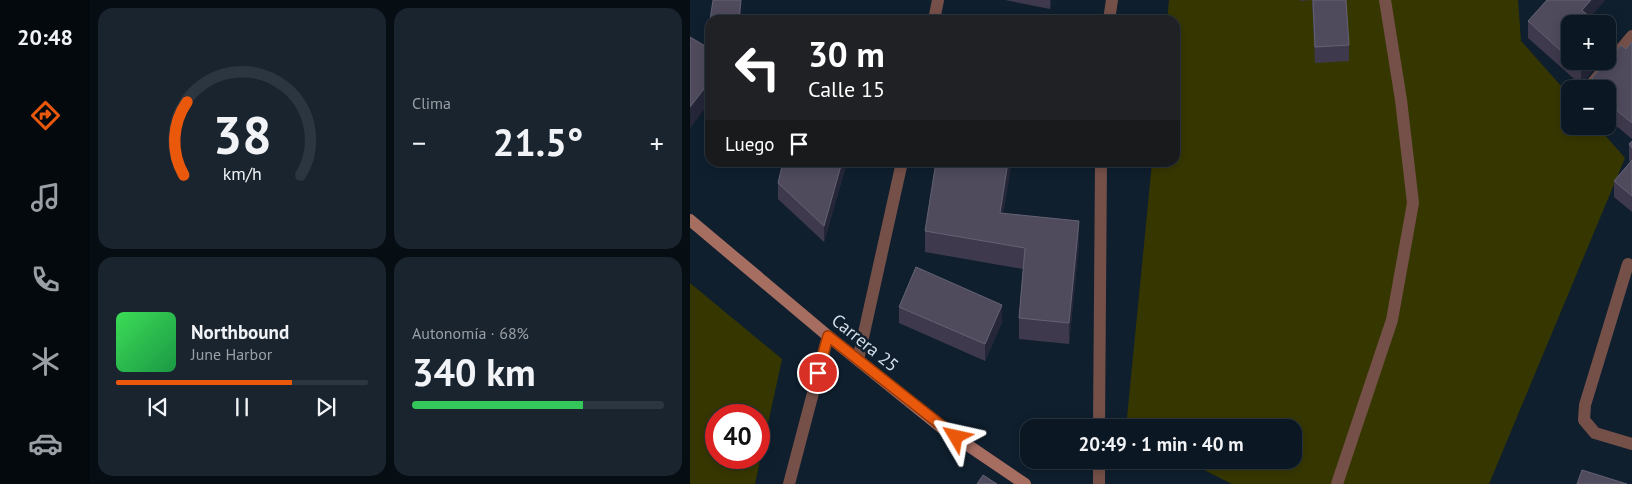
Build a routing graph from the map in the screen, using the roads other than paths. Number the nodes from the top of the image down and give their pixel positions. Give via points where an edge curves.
1 (938, 0) edge
2 (1112, 0) edge
3 (1384, 0) edge
4 (935, 15) edge
5 (1110, 15) edge
6 (1632, 36) edge
7 (1595, 80) edge
8 (901, 167) edge
9 (1100, 167) edge
10 (690, 220) edge
11 (1628, 264) dead end
12 (828, 336) junction
13 (858, 360) junction
14 (1099, 419) edge
15 (1632, 444) edge
16 (1099, 469) edge
17 (789, 484) edge
18 (1026, 484) edge
19 (1099, 484) edge
20 (1337, 484) edge

1 - 4 street
2 - 5 street
3 - 20 street via 1401,100 1413,203 1392,320
6 - 7 street
8 - 13 street
9 - 14 street
10 - 12 street, Carrera 25
11 - 15 street via 1585,405 1584,420 1595,433
12 - 13 street, Carrera 25
12 - 17 street
13 - 18 street, Carrera 25 via 941,427
16 - 19 street

